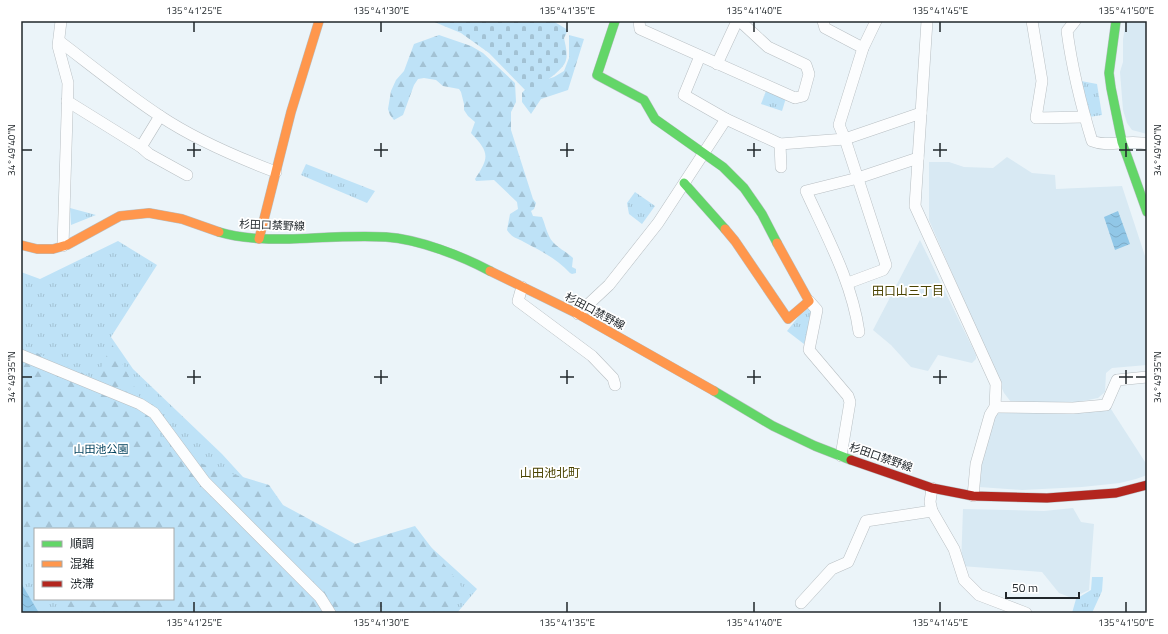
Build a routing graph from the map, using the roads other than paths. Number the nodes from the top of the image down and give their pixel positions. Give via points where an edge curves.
1 (51, 21) edge
2 (319, 21) edge
3 (616, 21) edge
4 (639, 21) edge
5 (737, 21) edge
6 (823, 21) edge
7 (876, 21) edge
8 (927, 21) edge
9 (1032, 21) edge
10 (1075, 21) edge
11 (1116, 21) edge
12 (60, 25) edge
13 (59, 41) junction
14 (864, 48) junction
15 (700, 56) junction
16 (717, 64) junction
17 (67, 101) junction
18 (921, 113) junction
19 (160, 116) junction
20 (1085, 117) junction
21 (726, 119) junction
22 (845, 139) junction
23 (1122, 142) junction
24 (780, 144) junction
25 (1147, 144) edge
26 (142, 147) junction
27 (705, 153) junction
28 (918, 158) junction
29 (782, 167) dead end
30 (276, 172) junction
31 (187, 174) dead end
32 (858, 178) junction
33 (684, 183) junction
34 (1147, 212) edge
35 (259, 239) junction
36 (21, 245) edge
37 (62, 246) junction
38 (848, 283) junction
39 (522, 287) junction
40 (809, 300) junction
41 (578, 314) junction
42 (859, 332) dead end
43 (21, 355) edge
44 (1147, 377) edge
45 (615, 385) dead end
46 (995, 407) junction
47 (841, 456) junction
48 (1147, 485) edge
49 (932, 488) junction
50 (973, 496) junction
51 (932, 511) junction
52 (801, 603) dead end
53 (1001, 609) edge
54 (330, 613) edge
55 (1026, 613) edge

1 - 12 street
2 - 30 main road via 291,112
3 - 27 main road via 598,75 644,100 655,119
4 - 15 street via 640,29
5 - 16 street
5 - 16 street via 768,47 806,65 809,74 803,96 795,98
6 - 14 street via 825,28
7 - 14 street
8 - 18 street
9 - 20 street via 1042,81 1036,118
10 - 20 street via 1067,30
11 - 23 main road via 1109,74
12 - 13 street
13 - 17 street via 58,46 68,83
13 - 19 street
14 - 22 street via 839,125
15 - 16 street
15 - 21 street via 684,95
17 - 26 street
17 - 37 street
18 - 22 street
18 - 28 street
19 - 26 street
19 - 30 street via 219,149
20 - 23 street via 1092,141 1100,145
21 - 24 street
21 - 27 street
22 - 24 street
22 - 32 street
23 - 25 street
23 - 34 main road
24 - 29 street
26 - 31 street via 149,154
27 - 33 street
27 - 40 main road via 744,188 762,214
28 - 32 street
28 - 46 street via 915,206 996,384
30 - 35 main road
32 - 38 street via 886,265 883,270
32 - 38 street via 806,192
33 - 40 main road via 735,241 788,319
33 - 41 street via 632,257 609,285
35 - 37 main road, 杉田口禁野線 via 229,235 182,219 149,213 120,216
35 - 39 main road, 杉田口禁野線 via 387,237 411,241 465,258
36 - 37 main road, 杉田口禁野線 via 37,249
38 - 42 street
39 - 41 main road, 杉田口禁野線
39 - 45 street via 518,300 592,356 613,378
40 - 47 street via 817,310 809,350 848,396 850,402
41 - 47 main road, 杉田口禁野線 via 773,426
43 - 54 street via 140,404 154,413 204,482 320,597
44 - 46 street via 1117,380 1106,405 1073,408
46 - 50 street via 990,415 976,464
47 - 49 main road, 杉田口禁野線
48 - 50 main road, 杉田口禁野線 via 1116,493 1047,498
49 - 50 main road, 杉田口禁野線
49 - 51 street
51 - 52 street via 866,521 848,562 832,569
51 - 53 street via 954,549 964,580 979,595
53 - 55 street

